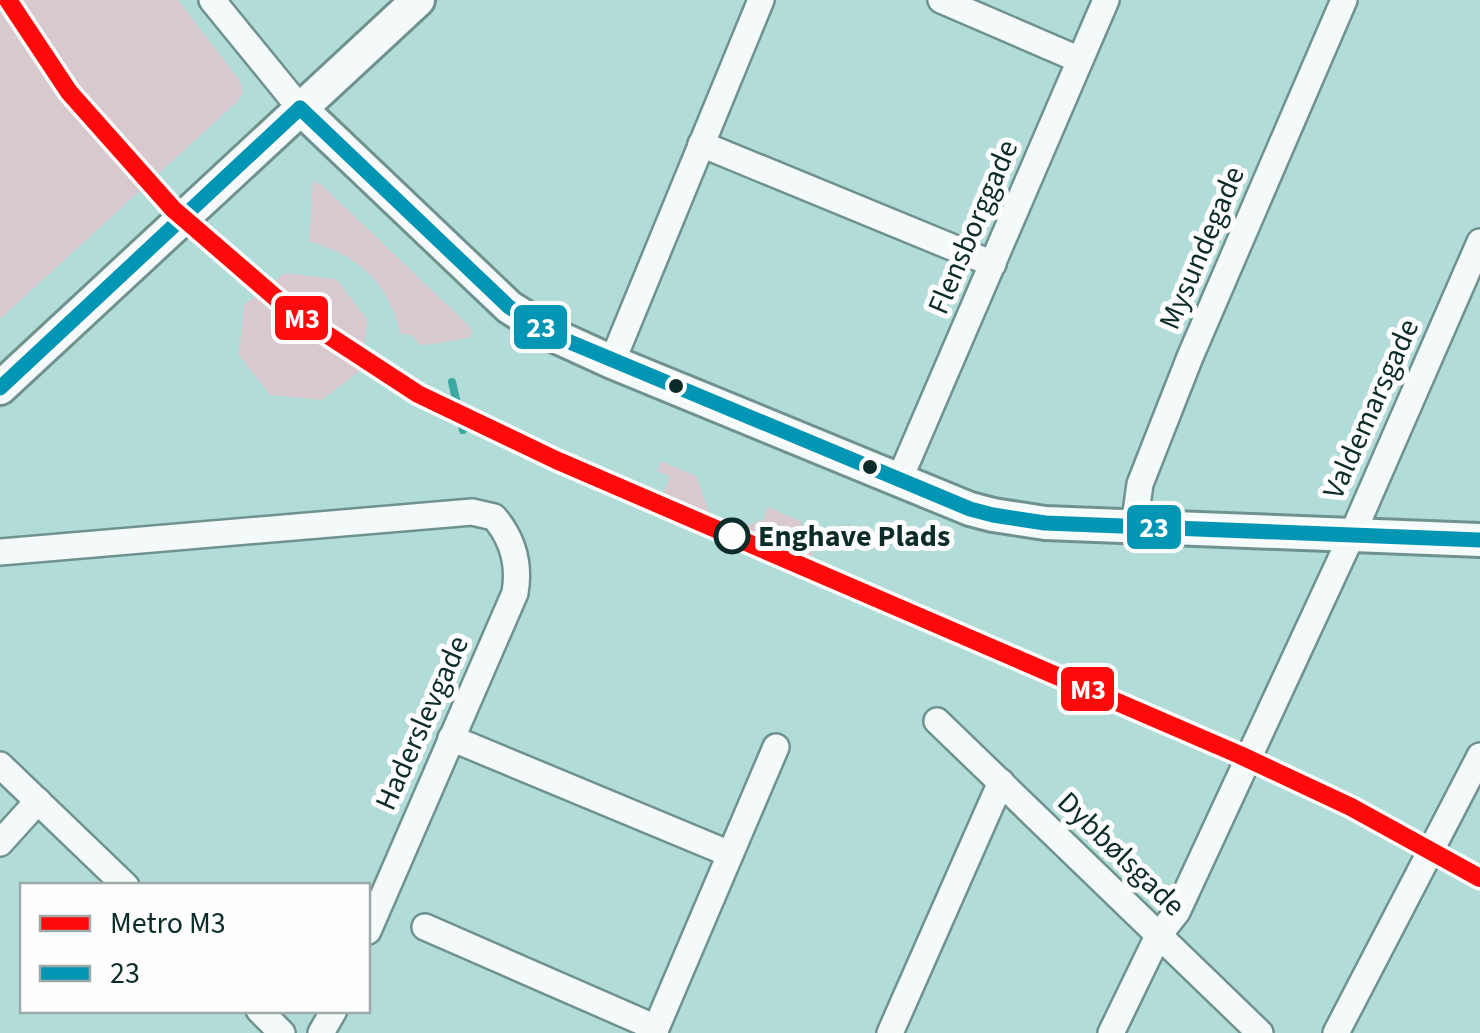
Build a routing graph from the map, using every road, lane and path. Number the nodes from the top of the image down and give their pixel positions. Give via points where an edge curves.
1 (212, 0) edge
2 (418, 0) edge
3 (761, 0) edge
4 (941, 0) edge
5 (1106, 0) edge
6 (1344, 0) edge
7 (1080, 60) junction
8 (300, 108) junction
9 (701, 144) junction
10 (1480, 242) edge
11 (993, 264) junction
12 (612, 362) junction
13 (0, 388) edge
14 (900, 478) junction
15 (1134, 527) junction
16 (1352, 535) junction
17 (1480, 540) edge
18 (0, 552) edge
19 (936, 721) dead end
20 (451, 738) junction
21 (776, 747) dead end
22 (1480, 756) edge
23 (0, 765) edge
24 (1000, 782) junction
25 (38, 801) junction
26 (0, 842) edge
27 (730, 854) junction
28 (123, 883) edge
29 (370, 925) edge
30 (425, 927) dead end
31 (1158, 936) junction
32 (262, 1013) edge
33 (655, 1030) edge
34 (282, 1033) edge
35 (890, 1033) edge
36 (1111, 1033) edge
37 (1260, 1033) edge
38 (1336, 1033) edge

1 - 8 street
2 - 8 street
3 - 9 street
4 - 7 street
5 - 7 street, Flensborggade
6 - 15 street, Mysundegade via 1190,357 1140,484
7 - 11 street, Flensborggade
8 - 12 street via 520,316
8 - 13 street
9 - 11 street
9 - 12 street
10 - 16 street, Valdemarsgade
11 - 14 street, Flensborggade
12 - 14 street
14 - 15 street via 970,509 1045,523
15 - 16 street
16 - 17 street
16 - 31 street, Valdemarsgade via 1177,912
18 - 20 street, Haderslevgade via 472,512 494,516 509,539 518,575
19 - 24 street, Dybbølsgade
20 - 27 street
20 - 29 street, Haderslevgade
21 - 27 street
22 - 38 street
23 - 25 street
24 - 31 street, Dybbølsgade
24 - 35 street
25 - 26 street
25 - 28 street
27 - 33 street
30 - 33 street
31 - 36 street, Valdemarsgade
31 - 37 street, Dybbølsgade
32 - 34 street

